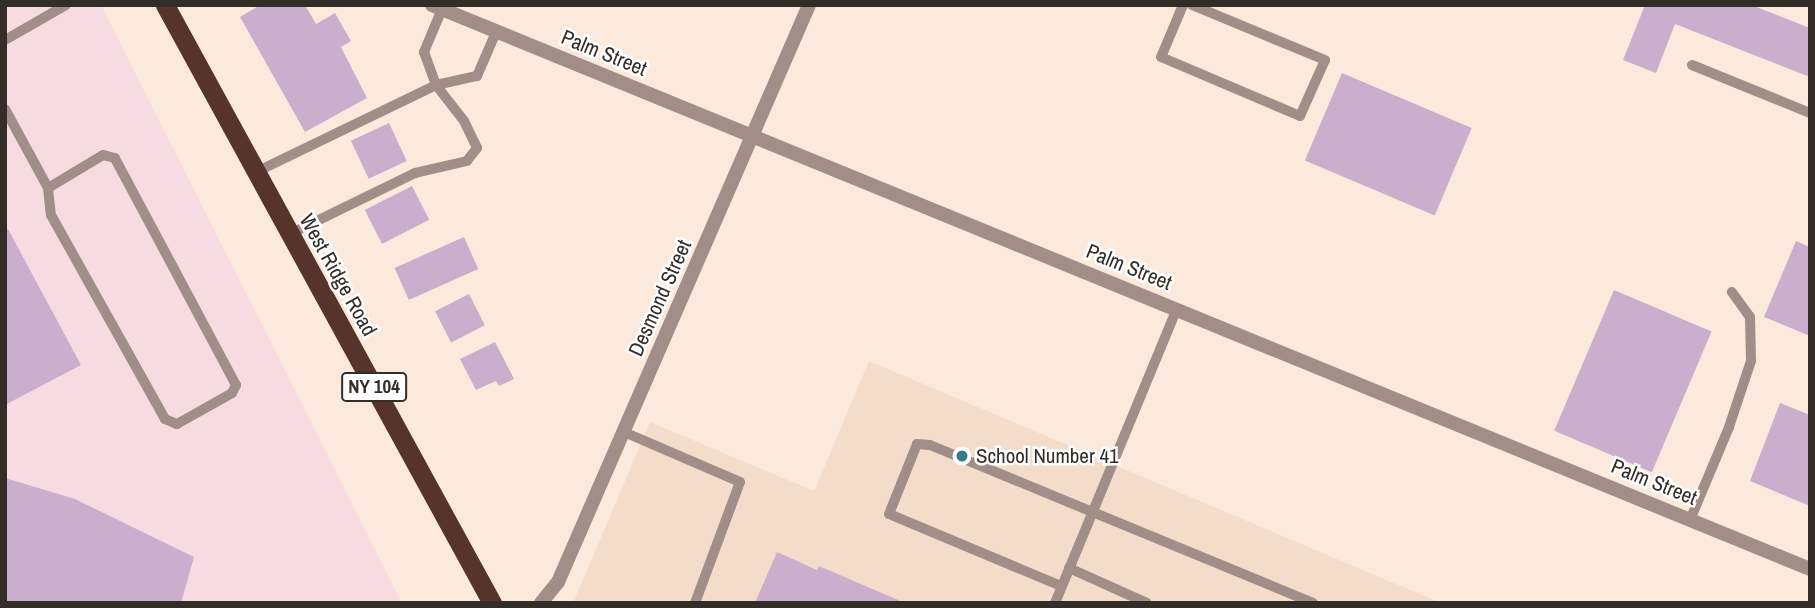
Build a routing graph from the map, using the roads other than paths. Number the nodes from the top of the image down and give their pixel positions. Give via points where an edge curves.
1 (66, 5) edge
2 (165, 5) edge
3 (809, 5) edge
4 (1182, 5) edge
5 (1192, 5) edge
6 (437, 7) edge
7 (496, 32) junction
8 (5, 40) edge
9 (1692, 65) dead end
10 (436, 85) junction
11 (5, 109) edge
12 (1810, 113) edge
13 (754, 136) junction
14 (256, 172) junction
15 (48, 188) junction
16 (289, 234) junction
17 (1732, 292) dead end
18 (1177, 309) junction
19 (624, 432) junction
20 (1091, 513) junction
21 (1690, 520) junction
22 (1069, 568) junction
23 (1810, 569) edge
24 (1061, 586) junction
25 (492, 603) edge
26 (541, 603) edge
27 (695, 603) edge
28 (1055, 603) edge
29 (1147, 603) edge
30 (1313, 603) edge

1 - 8 lane
2 - 14 highway, West Ridge Road / NY 104
3 - 13 street, Desmond Street
4 - 5 lane via 1161,57 1300,116 1325,60
6 - 7 street, Palm Street
6 - 10 lane via 424,52
7 - 10 lane via 477,76
7 - 13 street, Palm Street
9 - 12 lane
10 - 14 lane
10 - 16 lane via 464,121 477,149 467,161 415,173
11 - 15 lane
13 - 18 street, Palm Street
13 - 19 street, Desmond Street
14 - 16 highway, West Ridge Road / NY 104
15 - 15 lane via 103,155 114,158 236,385 232,393 177,424 165,419 51,215
16 - 25 highway, West Ridge Road / NY 104
17 - 21 lane via 1750,317 1752,361
18 - 20 lane
18 - 21 street, Palm Street
19 - 26 street, Desmond Street via 558,582
19 - 27 lane via 740,482
20 - 22 lane
20 - 24 lane via 930,445 917,444 889,513
20 - 30 lane
21 - 23 street, Palm Street
22 - 24 lane
22 - 29 lane
24 - 28 lane

